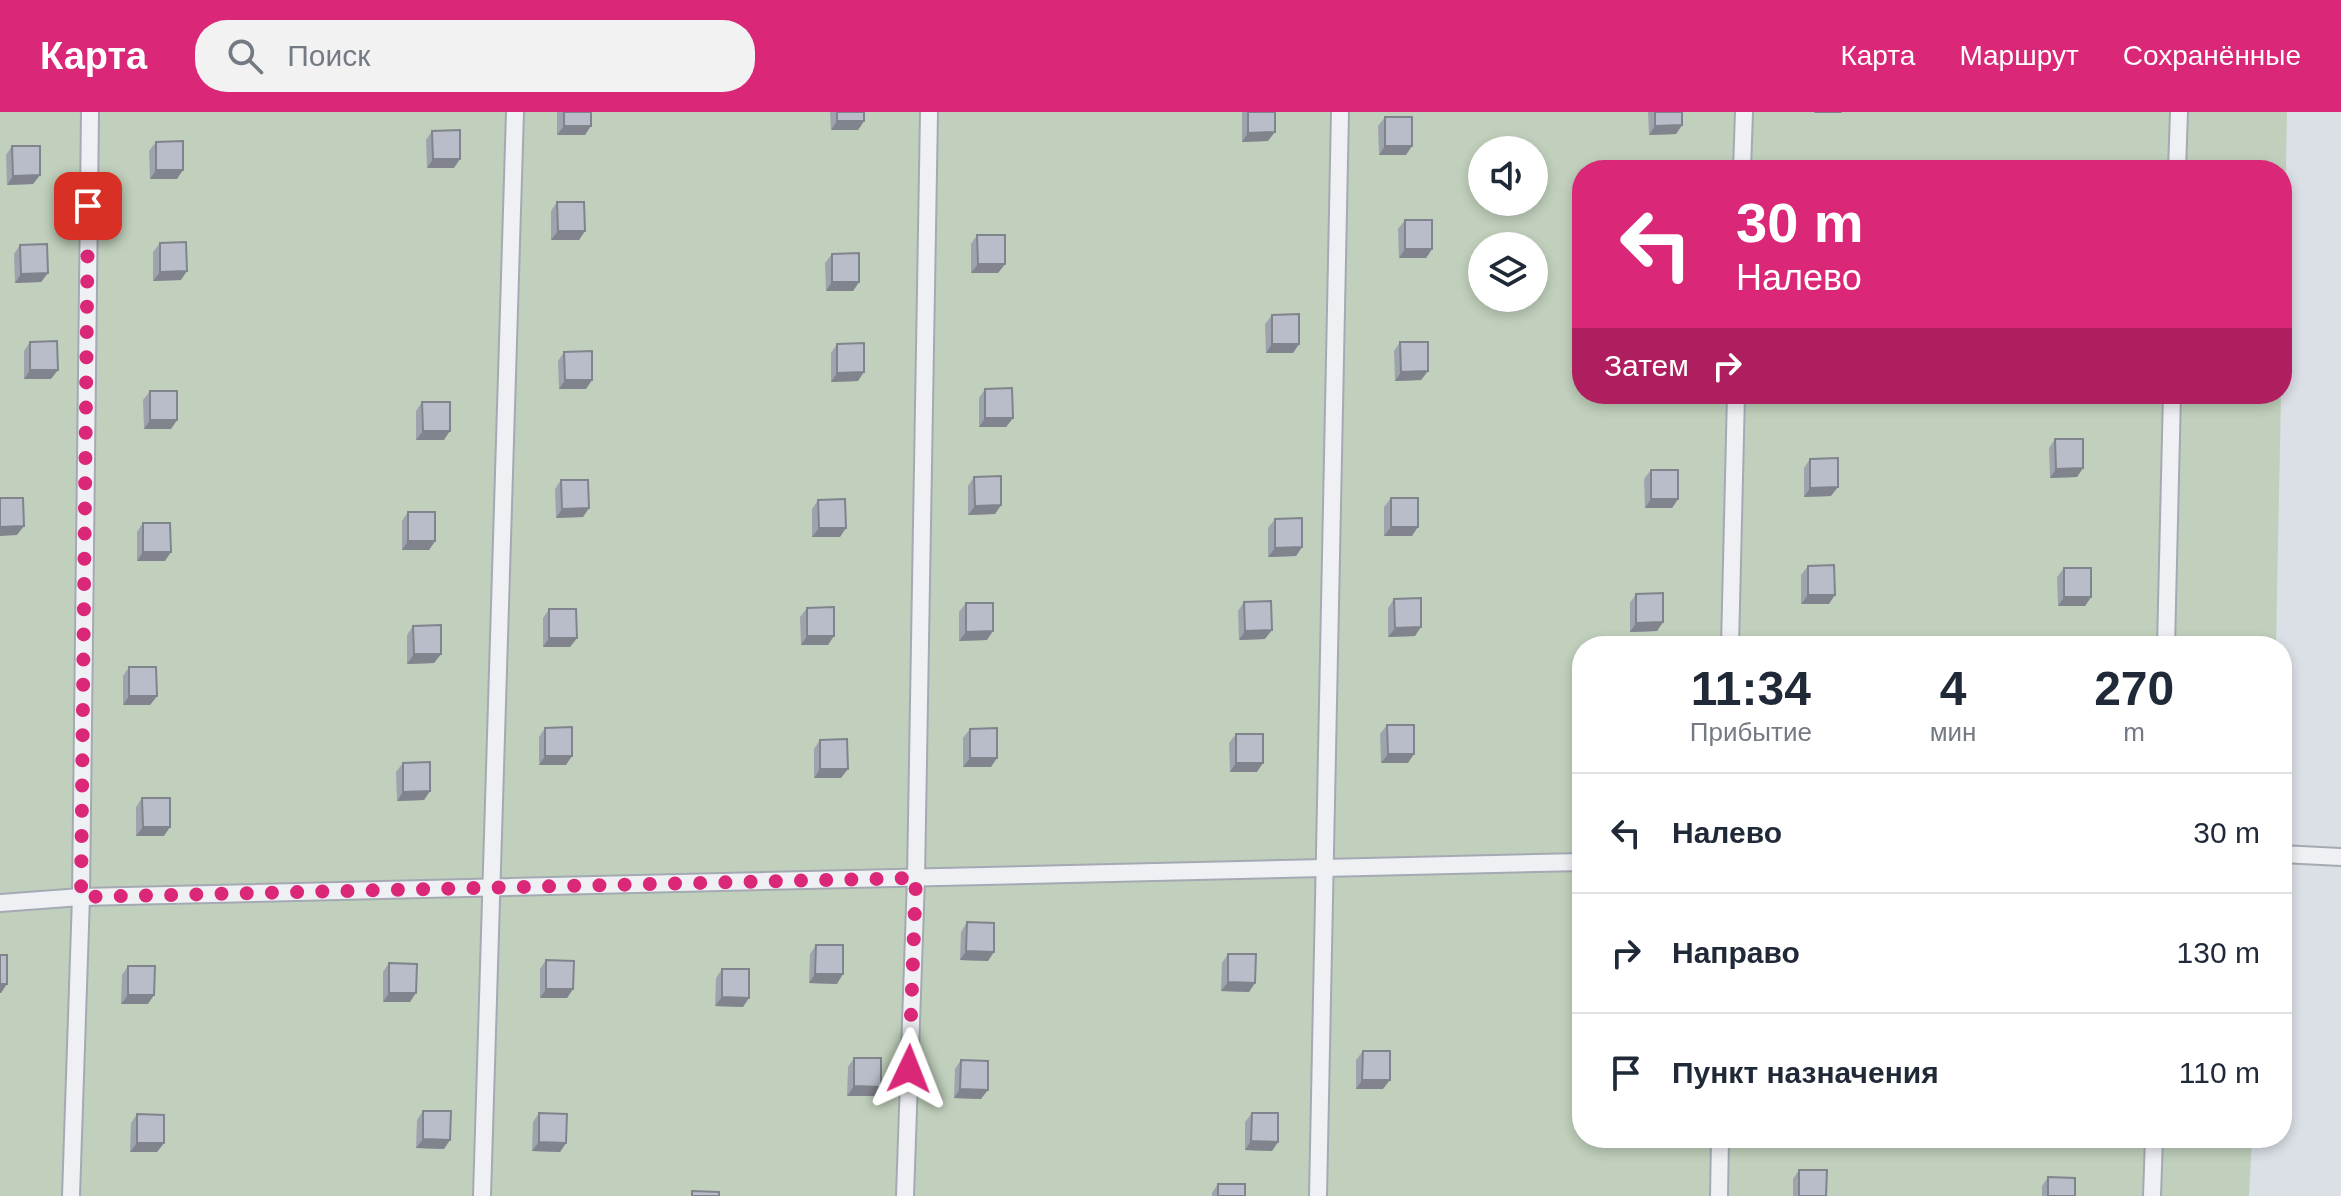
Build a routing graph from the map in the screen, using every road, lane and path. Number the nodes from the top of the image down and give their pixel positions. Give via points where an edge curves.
1 (90, 112) edge
2 (515, 112) edge
3 (929, 112) edge
4 (1340, 112) edge
5 (1744, 112) edge
6 (2179, 112) edge
7 (1742, 160) edge
8 (2177, 160) edge
9 (1736, 404) edge
10 (2172, 404) edge
11 (1730, 636) edge
12 (2166, 636) edge
13 (2292, 855) edge
14 (2341, 857) edge
15 (1572, 862) edge
16 (1327, 868) junction
17 (916, 878) junction
18 (490, 888) junction
19 (81, 897) junction
20 (0, 903) edge
21 (1720, 1148) edge
22 (2154, 1148) edge
23 (71, 1196) edge
24 (482, 1196) edge
25 (905, 1196) edge
26 (1318, 1196) edge
27 (1719, 1196) edge
28 (2152, 1196) edge

1 - 19 lane
2 - 18 lane
3 - 17 lane
4 - 16 lane
5 - 7 lane
6 - 8 lane
9 - 11 lane
10 - 12 lane
13 - 14 lane
15 - 16 lane
16 - 17 lane
16 - 26 lane
17 - 18 lane
17 - 25 lane
18 - 19 lane
18 - 24 lane
19 - 20 lane
19 - 23 lane
21 - 27 lane
22 - 28 lane

